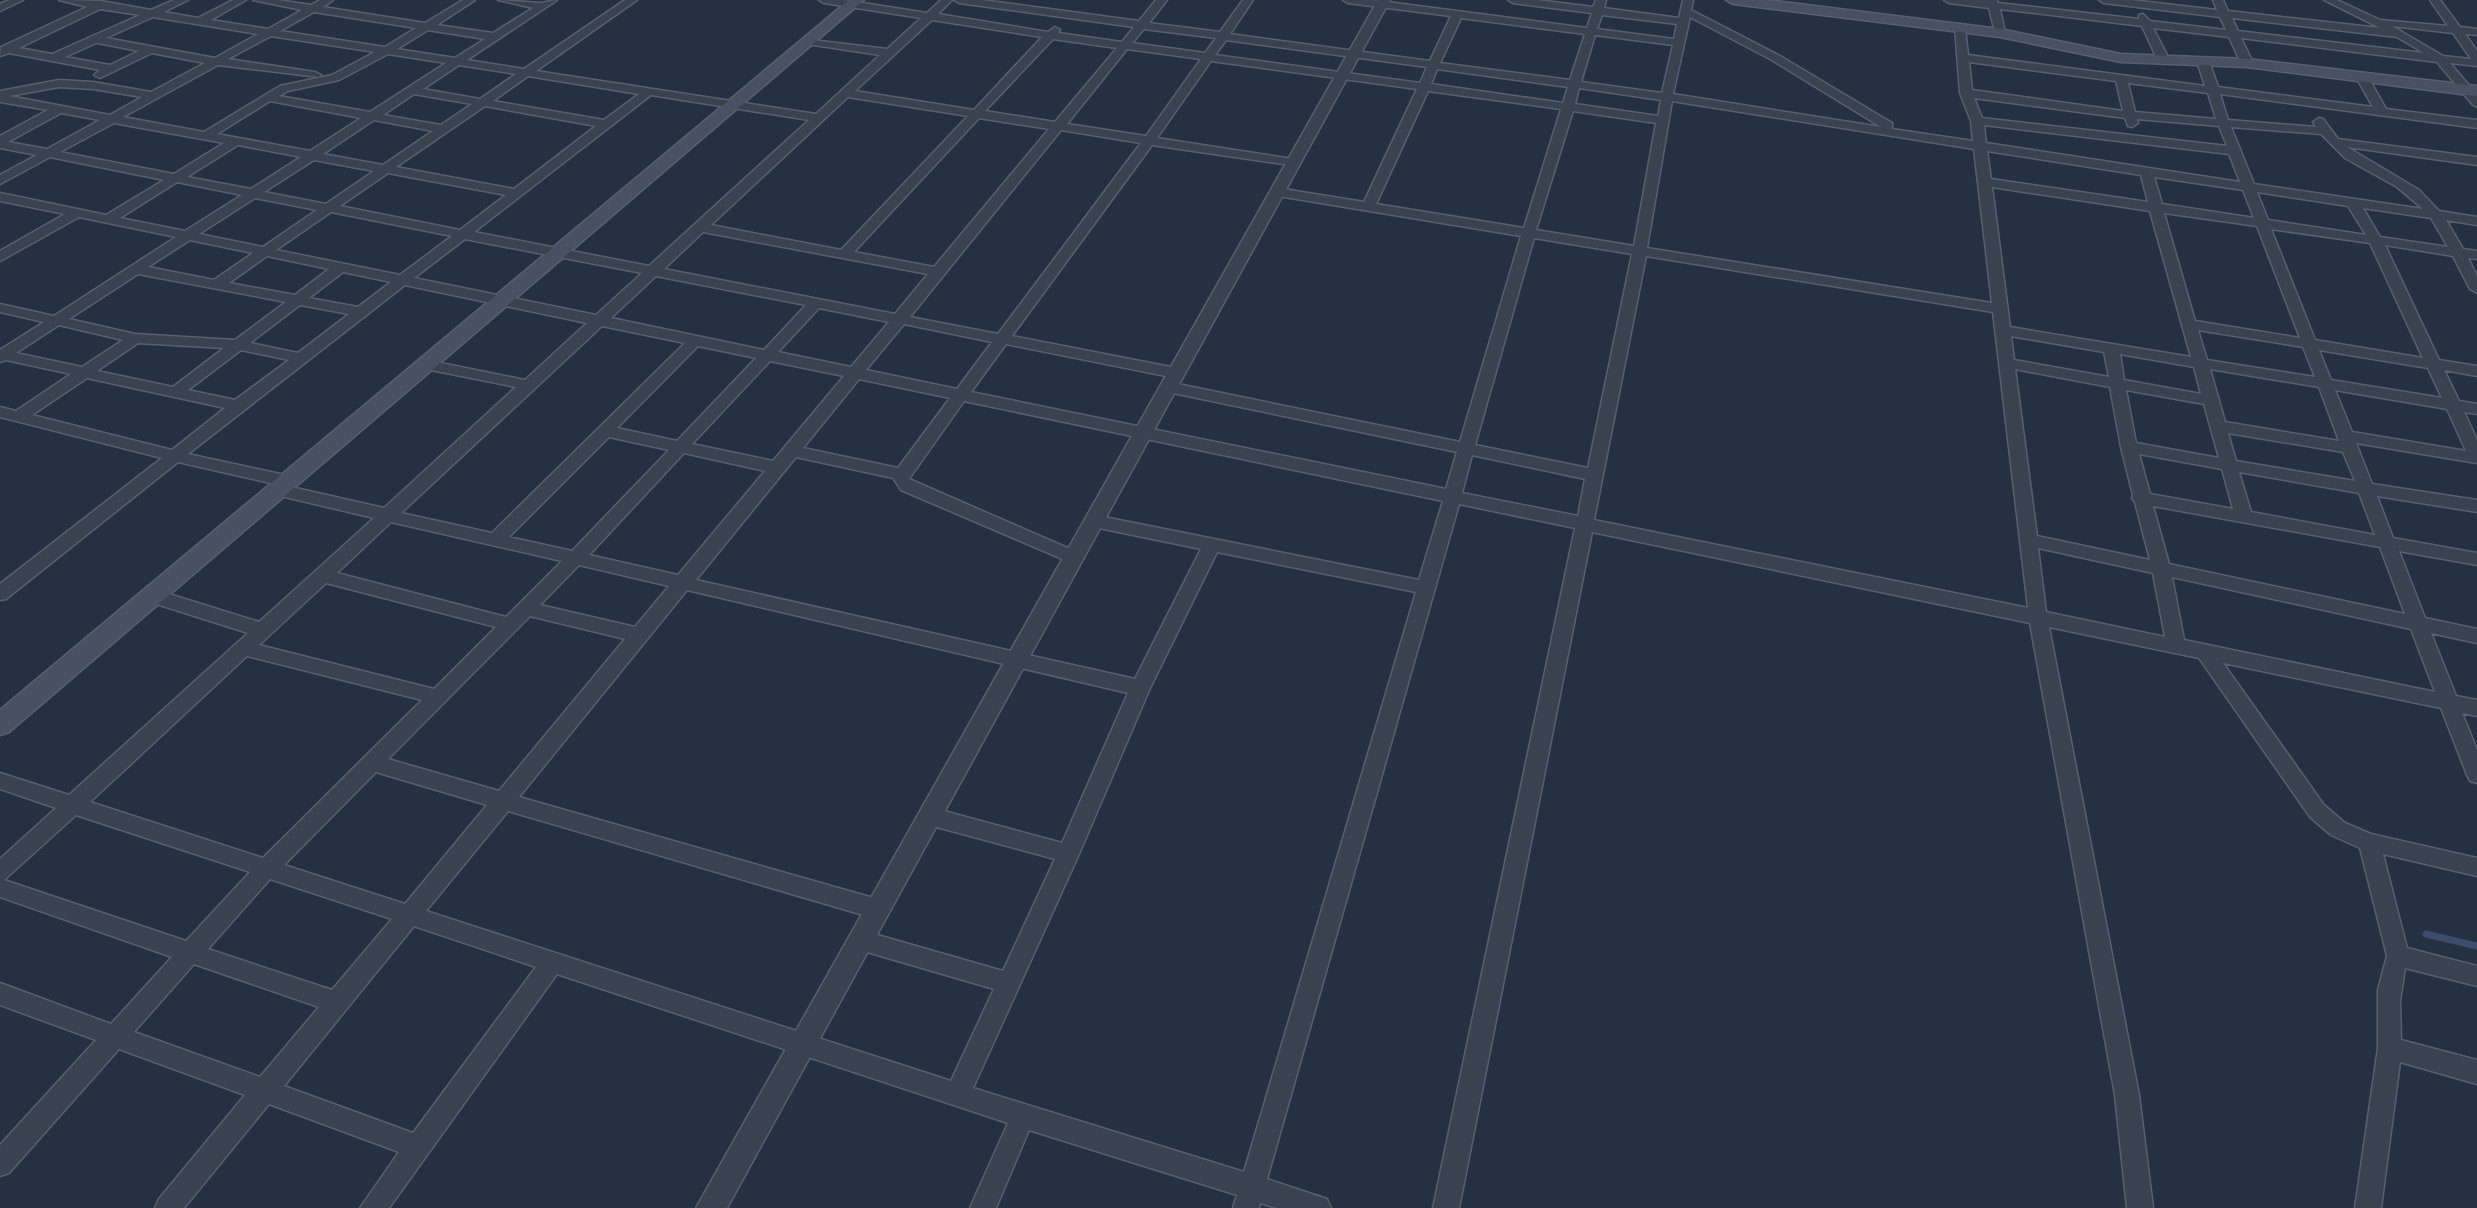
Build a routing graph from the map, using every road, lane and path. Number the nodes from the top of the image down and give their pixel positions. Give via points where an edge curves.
1 (18, 0) edge
2 (64, 0) edge
3 (110, 0) edge
4 (183, 0) edge
5 (241, 0) edge
6 (258, 0) edge
7 (328, 0) edge
8 (470, 0) edge
9 (503, 0) edge
10 (632, 0) edge
11 (825, 0) edge
12 (947, 0) edge
13 (959, 0) edge
14 (1162, 0) edge
15 (1248, 0) edge
16 (1348, 0) edge
17 (1514, 0) edge
18 (1733, 0) edge
19 (1949, 0) edge
20 (2104, 0) edge
21 (2218, 0) edge
22 (2329, 0) edge
23 (2435, 0) edge
24 (855, 2) edge
25 (1383, 2) edge
26 (2136, 2) edge
27 (547, 3) edge
28 (1012, 3) edge
29 (1778, 3) edge
30 (1993, 3) edge
31 (1600, 5) edge
32 (98, 6) junction
33 (0, 8) edge
34 (313, 8) junction
35 (1686, 11) edge
36 (1457, 14) junction
37 (2224, 14) junction
38 (154, 15) junction
39 (930, 15) junction
40 (1068, 15) junction
41 (2370, 20) junction
42 (198, 22) junction
43 (2145, 23) junction
44 (1141, 25) junction
45 (427, 26) junction
46 (1960, 27) junction
47 (2456, 30) junction
48 (1592, 32) junction
49 (2477, 32) edge
50 (268, 33) junction
51 (2000, 33) junction
52 (2234, 34) junction
53 (2400, 34) junction
54 (1049, 35) junction
55 (1223, 36) junction
56 (495, 37) junction
57 (98, 40) junction
58 (807, 42) junction
59 (1680, 43) junction
60 (1124, 46) junction
61 (149, 50) junction
62 (2, 51) edge
63 (386, 51) junction
64 (888, 53) junction
65 (1354, 54) junction
66 (53, 58) junction
67 (1208, 58) junction
68 (1963, 58) junction
69 (2441, 59) junction
70 (2164, 61) junction
71 (2203, 61) junction
72 (2477, 61) edge
73 (215, 62) junction
74 (455, 62) junction
75 (2247, 63) junction
76 (1434, 65) junction
77 (111, 69) junction
78 (525, 74) junction
79 (1342, 76) junction
80 (2362, 77) junction
81 (335, 78) junction
82 (2121, 78) junction
83 (85, 82) junction
84 (1576, 85) junction
85 (1424, 87) junction
86 (411, 90) junction
87 (2212, 91) junction
88 (2473, 91) edge
89 (647, 93) junction
90 (844, 93) junction
91 (1966, 93) junction
92 (152, 96) junction
93 (0, 97) edge
94 (266, 97) junction
95 (1668, 97) junction
96 (482, 103) junction
97 (2477, 103) edge
98 (2311, 104) junction
99 (732, 106) junction
100 (1569, 107) junction
101 (59, 109) junction
102 (2382, 112) junction
103 (976, 114) junction
104 (372, 115) junction
105 (2130, 115) junction
106 (113, 118) junction
107 (817, 118) junction
108 (1664, 120) junction
109 (1977, 121) junction
110 (606, 124) junction
111 (2224, 124) junction
112 (2477, 124) edge
113 (1058, 126) junction
114 (442, 129) junction
115 (2324, 131) junction
116 (1900, 133) junction
117 (207, 135) junction
118 (2136, 139) junction
119 (238, 140) junction
120 (1149, 141) junction
121 (2334, 142) junction
122 (0, 143) edge
123 (1980, 147) junction
124 (2235, 151) junction
125 (48, 154) junction
126 (312, 154) junction
127 (2477, 160) edge
128 (1293, 163) junction
129 (385, 170) junction
130 (2146, 172) junction
131 (175, 179) junction
132 (0, 180) edge
133 (1983, 182) junction
134 (2249, 188) junction
135 (1277, 192) junction
136 (516, 193) junction
137 (252, 194) junction
138 (0, 197) edge
139 (2353, 202) junction
140 (1369, 207) junction
141 (2156, 208) junction
142 (325, 209) junction
143 (77, 213) junction
144 (2436, 215) junction
145 (108, 220) junction
146 (2477, 220) edge
147 (2263, 223) junction
148 (698, 227) junction
149 (1529, 232) junction
150 (187, 236) junction
151 (461, 236) junction
152 (2375, 239) junction
153 (1640, 250) junction
154 (264, 251) junction
155 (2457, 252) junction
156 (557, 254) junction
157 (844, 255) junction
158 (2477, 255) edge
159 (0, 257) edge
160 (341, 267) junction
161 (135, 269) junction
162 (650, 272) junction
163 (939, 272) junction
164 (404, 280) junction
165 (216, 285) junction
166 (2477, 289) edge
167 (299, 300) junction
168 (502, 300) junction
169 (814, 304) junction
170 (0, 308) edge
171 (2000, 309) junction
172 (361, 312) junction
173 (57, 320) junction
174 (900, 320) junction
175 (597, 322) junction
176 (2189, 324) junction
177 (2001, 330) junction
178 (135, 338) junction
179 (1001, 340) junction
180 (694, 342) junction
181 (2310, 344) junction
182 (239, 345) junction
183 (2111, 348) junction
184 (1, 355) edge
185 (765, 355) junction
186 (302, 358) junction
187 (2006, 363) junction
188 (2200, 363) junction
189 (2433, 364) junction
190 (426, 365) junction
191 (2477, 371) edge
192 (85, 373) junction
193 (854, 375) junction
194 (1172, 380) junction
195 (2119, 384) junction
196 (2325, 384) junction
197 (528, 385) junction
198 (175, 393) junction
199 (960, 395) junction
200 (2210, 400) junction
201 (2454, 405) junction
202 (238, 406) junction
203 (2477, 409) edge
204 (0, 412) edge
205 (20, 417) junction
206 (2218, 426) junction
207 (606, 431) junction
208 (1142, 434) junction
209 (2348, 442) junction
210 (679, 447) junction
211 (2129, 447) junction
212 (1468, 449) junction
213 (792, 451) junction
214 (175, 456) junction
215 (2477, 458) edge
216 (2228, 466) junction
217 (778, 468) junction
218 (902, 474) junction
219 (1593, 475) junction
220 (283, 485) junction
221 (2366, 489) junction
222 (1454, 498) junction
223 (2140, 498) junction
224 (2477, 506) edge
225 (387, 516) junction
226 (2244, 517) junction
227 (1094, 521) junction
228 (1583, 524) junction
229 (497, 540) junction
230 (2028, 540) junction
231 (2387, 543) junction
232 (1212, 545) junction
233 (1073, 557) junction
234 (576, 558) junction
235 (2477, 559) edge
236 (2161, 567) junction
237 (321, 575) junction
238 (684, 582) junction
239 (1426, 588) junction
240 (0, 594) edge
241 (153, 596) junction
242 (526, 608) junction
243 (2038, 617) junction
244 (509, 624) junction
245 (2418, 624) junction
246 (261, 630) junction
247 (639, 635) junction
248 (2477, 636) edge
249 (2176, 646) junction
250 (242, 648) junction
251 (2205, 652) junction
252 (1017, 658) junction
253 (1140, 688) junction
254 (438, 697) junction
255 (2448, 702) junction
256 (2477, 708) edge
257 (0, 725) edge
258 (373, 763) junction
259 (2477, 775) edge
260 (0, 781) edge
261 (503, 802) junction
262 (72, 806) junction
263 (929, 816) junction
264 (2369, 842) junction
265 (1068, 854) junction
266 (2477, 867) edge
267 (265, 870) junction
268 (0, 872) edge
269 (0, 888) edge
270 (877, 909) junction
271 (410, 916) junction
272 (860, 940) junction
273 (192, 952) junction
274 (2398, 956) junction
275 (552, 963) junction
276 (2477, 976) edge
277 (1008, 983) junction
278 (0, 994) edge
279 (338, 1003) junction
280 (117, 1036) junction
281 (802, 1044) junction
282 (2390, 1048) junction
283 (2477, 1072) edge
284 (264, 1091) junction
285 (957, 1095) junction
286 (1023, 1116) junction
287 (418, 1148) junction
288 (0, 1164) edge
289 (1249, 1198) edge
290 (168, 1208) edge
291 (373, 1208) edge
292 (711, 1208) edge
293 (983, 1208) edge
294 (1318, 1208) edge
295 (1446, 1208) edge
296 (2140, 1208) edge
297 (2368, 1208) edge

1 - 33 street
2 - 32 street
3 - 32 street
4 - 38 street
5 - 42 street
6 - 34 street
7 - 34 street
8 - 45 street
9 - 27 street
10 - 78 street
11 - 24 street
12 - 39 street
13 - 28 street
14 - 44 street
15 - 55 street
16 - 25 street
17 - 31 street
18 - 29 main road
19 - 30 street
20 - 26 street
21 - 37 street
22 - 41 street
23 - 47 street
24 - 39 street
24 - 58 main road
25 - 36 street
25 - 65 street
26 - 37 street
26 - 43 street
27 - 56 street
28 - 40 street
29 - 46 main road
30 - 43 street
30 - 51 street
31 - 35 street
31 - 48 street
32 - 38 street
32 - 62 street
34 - 45 street
34 - 50 street
35 - 59 street
35 - 116 street via 1776,58
36 - 48 street
36 - 76 street
37 - 52 street
37 - 53 street
38 - 42 street
38 - 57 street
39 - 54 street
39 - 64 street
40 - 44 street
40 - 54 street
41 - 47 street
41 - 53 street
42 - 50 street
43 - 52 street
43 - 70 street
44 - 55 street
44 - 60 street
45 - 56 street
45 - 63 street
46 - 51 main road
46 - 68 street
47 - 49 street
47 - 72 street
48 - 59 street
48 - 84 street
50 - 63 street
50 - 73 street
51 - 70 main road via 2099,55
52 - 69 street
52 - 75 street
53 - 69 street
54 - 60 street
54 - 103 street
55 - 65 street
55 - 67 street
56 - 74 street
57 - 61 street
57 - 66 street
58 - 64 street
58 - 99 main road
59 - 95 street
60 - 67 street
60 - 113 street
61 - 73 street
61 - 77 street
62 - 66 street
63 - 74 street
63 - 81 street
64 - 90 street
65 - 76 street
65 - 79 street
66 - 77 street
67 - 79 street
67 - 120 street
68 - 82 street
68 - 91 street
69 - 72 street
69 - 88 street
70 - 71 main road
71 - 75 main road
71 - 87 street
73 - 81 street
73 - 92 street
74 - 78 street
74 - 86 street
75 - 80 main road
76 - 84 street
76 - 85 street
77 - 83 street
78 - 89 street
78 - 96 street
79 - 85 street
79 - 128 street
80 - 88 main road
80 - 102 street
81 - 94 street via 297,84
82 - 87 street
82 - 105 street
83 - 92 street
83 - 93 street via 42,83
84 - 95 street
84 - 100 street
85 - 100 street
85 - 140 street
86 - 96 street
86 - 104 street
87 - 98 street
87 - 111 street
88 - 97 street
89 - 99 street
89 - 110 street
90 - 103 street
90 - 107 street
91 - 105 street
91 - 109 street
92 - 106 street
93 - 101 street
94 - 104 street
94 - 117 street
95 - 108 street
95 - 116 street
96 - 110 street
96 - 114 street
98 - 102 street
98 - 115 street
99 - 107 street
99 - 156 main road
100 - 108 street
100 - 149 street
101 - 106 street
101 - 122 street
102 - 112 street
103 - 113 street
103 - 157 street
104 - 114 street
104 - 126 street
105 - 111 street
105 - 118 street
106 - 117 street
106 - 125 street
107 - 148 street
108 - 153 street
109 - 118 street
109 - 123 street
110 - 136 street
111 - 115 street
111 - 124 street
113 - 120 street
113 - 163 street
114 - 129 street
115 - 121 street
116 - 123 street
117 - 119 street
118 - 124 street
119 - 126 street
119 - 131 street
120 - 128 street
120 - 179 street
121 - 127 street
121 - 144 street via 2359,163 2413,192
122 - 125 street
123 - 130 street
123 - 133 street
124 - 134 street
125 - 131 street
125 - 132 street
126 - 129 street
126 - 137 street
128 - 135 street
129 - 136 street
129 - 142 street
130 - 134 street
130 - 141 street
131 - 137 street
131 - 145 street
133 - 141 street
133 - 171 street
134 - 139 street
134 - 147 street
135 - 140 street
135 - 194 street
136 - 151 street
137 - 142 street
137 - 150 street
138 - 143 street
139 - 144 street
139 - 152 street
140 - 149 street
141 - 147 street
141 - 176 street
142 - 151 street
142 - 154 street
143 - 145 street
143 - 159 street
144 - 146 street
144 - 155 street
145 - 150 street
147 - 152 street
147 - 181 street
148 - 157 street
148 - 162 street
149 - 153 street
149 - 212 street
150 - 154 street
150 - 161 street
151 - 156 street
151 - 164 street
152 - 155 street
152 - 189 street
153 - 171 street
153 - 219 street
154 - 160 street
154 - 165 street
155 - 158 street
155 - 166 street
156 - 162 street
156 - 168 main road
157 - 163 street
160 - 164 street
160 - 167 street
161 - 165 street
161 - 173 street
162 - 169 street
162 - 175 street
163 - 174 street
164 - 168 street
164 - 172 street
165 - 167 street
167 - 172 street
167 - 182 street
168 - 175 street
168 - 190 main road
169 - 174 street
169 - 185 street
170 - 173 street
171 - 177 street
172 - 186 street
173 - 178 street
173 - 184 street
174 - 179 street
174 - 193 street
175 - 180 street
175 - 197 street
176 - 181 street
176 - 188 street
177 - 183 street
177 - 187 street
178 - 182 street
178 - 192 street
179 - 194 street
179 - 199 street
180 - 185 street
180 - 207 street
181 - 189 street
181 - 196 street
182 - 186 street
182 - 198 street
183 - 188 street
183 - 195 street
184 - 192 street
185 - 193 street
185 - 210 street
186 - 202 street
187 - 195 street
187 - 230 street
188 - 196 street
188 - 200 street
189 - 191 street
189 - 201 street
190 - 197 street
190 - 220 main road
192 - 198 street
192 - 205 street
193 - 199 street
193 - 213 street
194 - 208 street
194 - 212 street
195 - 200 street
195 - 211 street
196 - 201 street
196 - 209 street
197 - 225 street
198 - 202 street
199 - 208 street
199 - 218 street
200 - 206 street
201 - 203 street
201 - 215 street
202 - 214 street
204 - 205 street
205 - 214 street
206 - 209 street
206 - 216 street
207 - 210 street
207 - 229 street
208 - 222 street
208 - 227 street
209 - 215 street
209 - 221 street
210 - 217 street
210 - 234 street
211 - 216 street
211 - 223 street
212 - 219 street
212 - 222 street
213 - 217 street
213 - 218 street
214 - 220 street
214 - 240 street
216 - 221 street
216 - 226 street
217 - 238 street
218 - 233 street via 901,480 907,486
219 - 228 street
220 - 225 street
220 - 241 main road
221 - 224 street
221 - 231 street
222 - 228 street
222 - 239 street
223 - 226 street
223 - 236 street
225 - 229 street
225 - 237 street
226 - 231 street
227 - 232 street
227 - 233 street
228 - 243 street
228 - 295 street
229 - 234 street
230 - 236 street
230 - 243 street
231 - 235 street
231 - 245 street
232 - 239 street
232 - 253 street
233 - 252 street
234 - 238 street
234 - 242 street
236 - 245 street
236 - 249 street
237 - 244 street
237 - 246 street
238 - 247 street
238 - 252 street
239 - 289 street
241 - 246 street
241 - 257 main road
242 - 244 street
242 - 247 street
243 - 249 street
243 - 296 street via 2127,1095
244 - 254 street
245 - 248 street
245 - 255 street
246 - 250 street
247 - 261 street
249 - 251 street
250 - 254 street
250 - 262 street
251 - 255 street
251 - 264 street via 2317,811 2338,829
252 - 253 street
252 - 263 street
253 - 265 street
254 - 258 street
255 - 256 street
255 - 259 street
258 - 261 street
258 - 267 street
260 - 262 street
261 - 270 street
261 - 271 street
262 - 267 street
262 - 268 street
263 - 265 street
263 - 270 street
264 - 266 street
264 - 274 street
265 - 277 street
267 - 271 street
267 - 273 street
269 - 273 street
270 - 272 street
271 - 275 street
271 - 279 street
272 - 277 street
272 - 281 street
273 - 279 street
273 - 280 street
274 - 276 street
274 - 282 street via 2387,993
275 - 281 street
275 - 287 street
277 - 285 street
278 - 280 street
279 - 284 street
280 - 284 street
280 - 288 street
281 - 285 street
281 - 292 street
282 - 283 street
282 - 297 street
284 - 287 street
284 - 290 street
285 - 286 street
286 - 289 street
286 - 293 street
287 - 291 street
289 - 294 street

